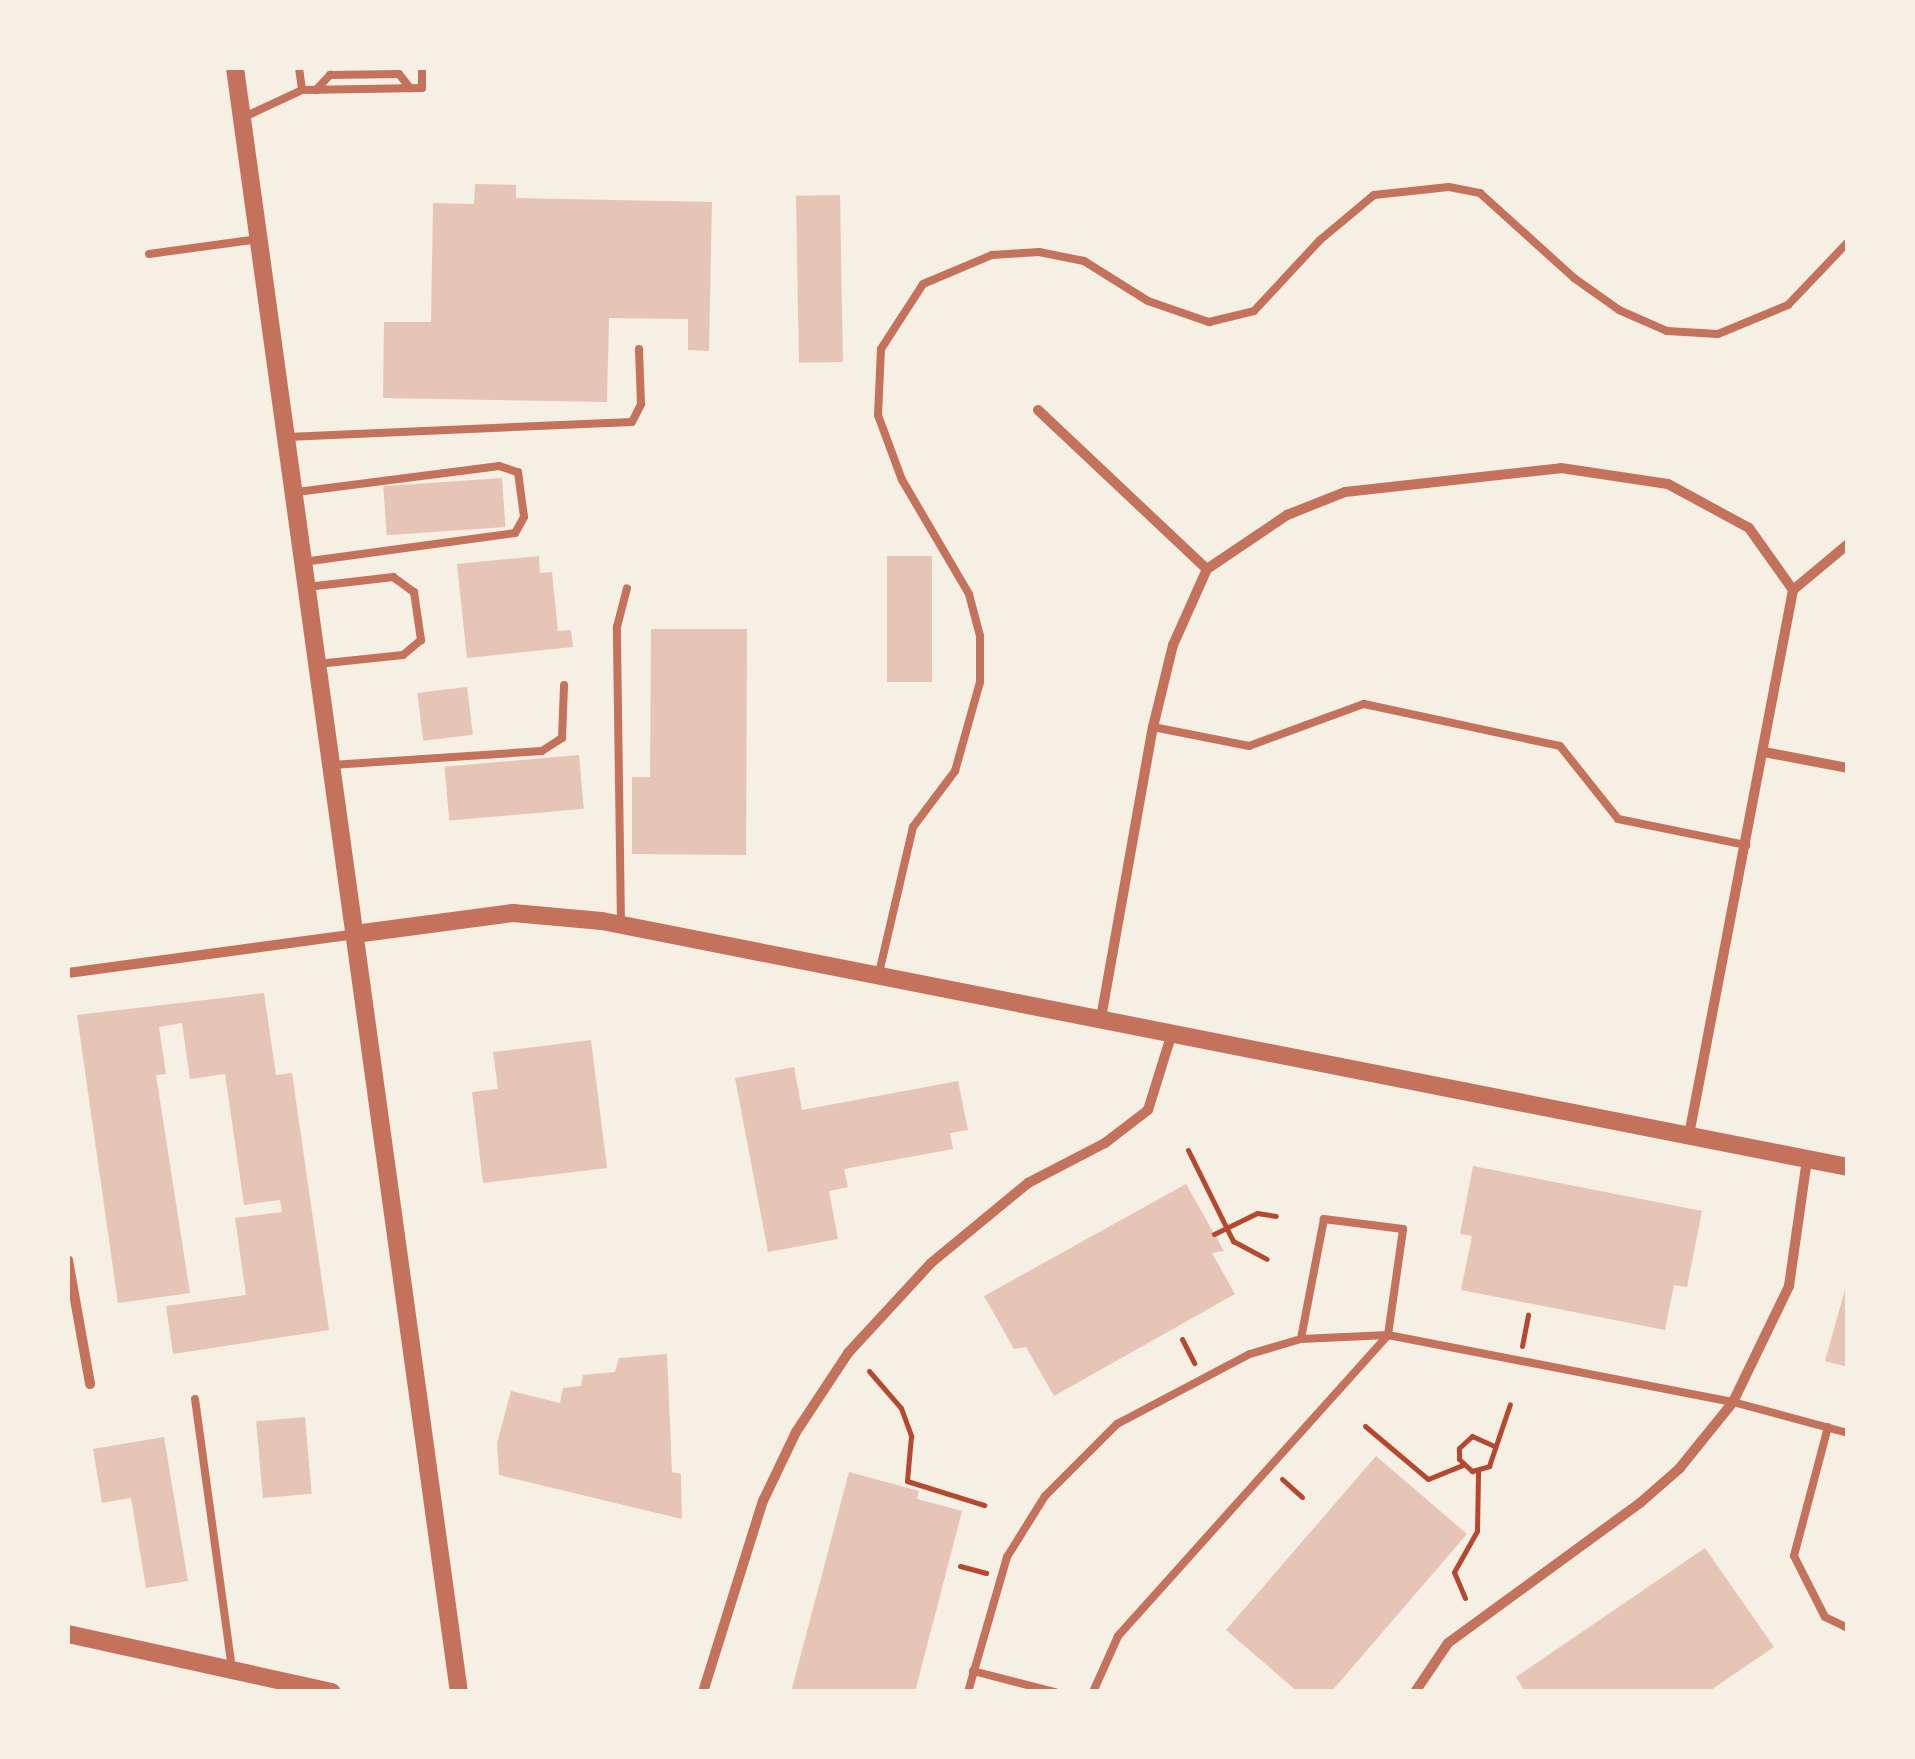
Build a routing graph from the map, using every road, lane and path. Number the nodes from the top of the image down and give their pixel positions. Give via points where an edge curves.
1 (236, 68) edge
2 (298, 68) edge
3 (422, 68) edge
4 (410, 88) junction
5 (302, 90) junction
6 (316, 90) junction
7 (242, 118) junction
8 (259, 238) junction
9 (1848, 242) edge
10 (148, 254) dead end
11 (639, 349) dead end
12 (1038, 410) dead end
13 (286, 437) junction
14 (294, 492) junction
15 (1848, 544) edge
16 (304, 562) junction
17 (1207, 569) junction
18 (307, 587) junction
19 (627, 588) dead end
20 (1793, 590) junction
21 (318, 664) junction
22 (564, 685) dead end
23 (1152, 726) junction
24 (1764, 752) junction
25 (332, 765) junction
26 (1848, 768) edge
27 (1747, 846) junction
28 (621, 925) junction
29 (355, 934) junction
30 (68, 973) edge
31 (879, 975) junction
32 (1101, 1018) junction
33 (1172, 1034) junction
34 (1689, 1135) junction
35 (1188, 1150) dead end
36 (1808, 1159) junction
37 (1848, 1166) edge
38 (1276, 1216) dead end
39 (1226, 1228) junction
40 (1214, 1234) dead end
41 (1267, 1258) dead end
42 (68, 1260) edge
43 (1528, 1315) dead end
44 (1388, 1335) junction
45 (1182, 1339) dead end
46 (1302, 1339) junction
47 (1520, 1360) junction
48 (869, 1372) dead end
49 (1202, 1379) junction
50 (90, 1384) dead end
51 (195, 1399) dead end
52 (1734, 1402) junction
53 (1510, 1404) dead end
54 (1365, 1426) dead end
55 (1828, 1428) junction
56 (1848, 1433) edge
57 (1492, 1445) junction
58 (1462, 1465) junction
59 (1269, 1468) junction
60 (1478, 1471) junction
61 (1302, 1497) dead end
62 (984, 1505) dead end
63 (1465, 1598) dead end
64 (1848, 1628) edge
65 (68, 1634) edge
66 (232, 1670) junction
67 (974, 1671) junction
68 (332, 1692) edge
69 (459, 1692) edge
70 (702, 1692) edge
71 (968, 1692) edge
72 (1055, 1692) edge
73 (1093, 1692) edge
74 (1414, 1692) edge

1 - 7 street
2 - 5 lane
3 - 4 lane via 422,88
4 - 6 lane
4 - 6 lane via 399,74 330,75
5 - 6 lane
5 - 7 lane
7 - 8 street
8 - 10 lane
8 - 13 street
9 - 31 lane via 1788,305 1718,334 1667,331 1619,310 1480,193 1449,187 1374,195 1320,240 1254,311 1209,322 1148,301 1084,261 1038,252 992,255 923,284 882,349 878,415 902,480 970,594 980,636 980,682 955,771 913,827
11 - 13 lane via 641,404 632,422
12 - 17 street
13 - 14 street
14 - 16 street
14 - 16 lane via 499,466 518,472 524,517 515,532
15 - 20 street
16 - 18 street
17 - 20 street via 1287,515 1346,492 1561,468 1668,484 1749,528
17 - 23 street via 1173,646
18 - 21 street
18 - 21 lane via 393,577 414,592 420,640 404,655
19 - 28 lane via 617,626
20 - 24 street
21 - 25 street
22 - 25 lane via 562,738 542,751
23 - 27 lane via 1249,746 1364,704 1560,746 1618,819
23 - 32 street
24 - 26 street
24 - 27 street
25 - 29 street
27 - 34 street
28 - 29 street via 513,913
28 - 31 street
29 - 30 street
29 - 69 street
31 - 32 street
32 - 33 street
33 - 34 street
33 - 70 street via 1148,1110 1105,1143 1028,1183 932,1263 848,1353 796,1432 763,1502
34 - 36 street
35 - 39 path
36 - 37 street
36 - 52 street via 1789,1286
38 - 39 path via 1257,1213
39 - 40 path
39 - 41 path via 1233,1241
42 - 50 street
43 - 47 path
44 - 46 lane
44 - 46 lane via 1403,1229 1324,1219
44 - 47 lane
44 - 59 lane
45 - 49 path
46 - 49 lane via 1250,1354
47 - 52 lane
48 - 62 path via 906,1422 912,1459 907,1481
49 - 67 lane via 1117,1424 1045,1496 1007,1557
51 - 66 lane
52 - 55 lane
52 - 74 street via 1679,1469 1640,1503 1448,1643
53 - 57 path
54 - 58 path via 1428,1479
55 - 56 lane
55 - 64 lane via 1794,1556 1825,1617
57 - 58 path via 1478,1435 1466,1438 1458,1454
57 - 60 path via 1492,1462
58 - 60 path
59 - 61 path
59 - 73 lane via 1118,1636
60 - 63 path via 1477,1531 1454,1572
65 - 66 street
66 - 68 street
67 - 71 lane
67 - 72 lane

